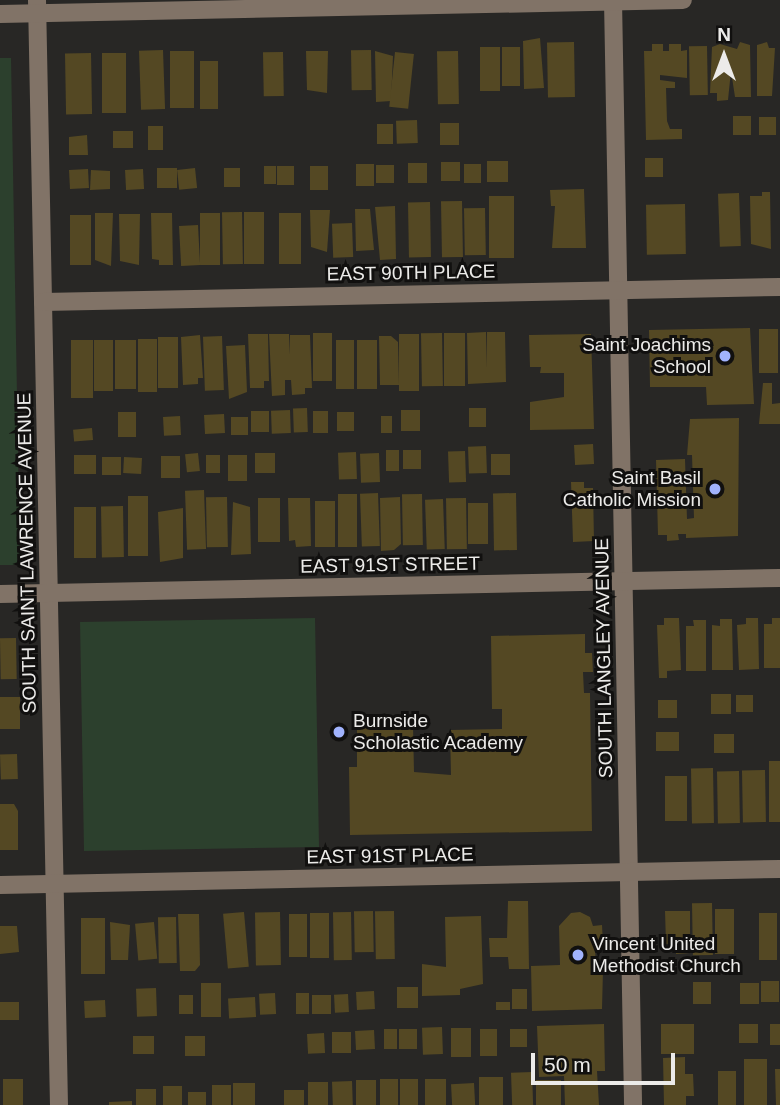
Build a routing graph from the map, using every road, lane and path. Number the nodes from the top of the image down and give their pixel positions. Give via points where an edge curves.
1 (683, 0) edge
2 (613, 1) edge
3 (38, 7) edge
4 (0, 14) edge
5 (780, 287) edge
6 (618, 290) junction
7 (43, 302) junction
8 (780, 578) edge
9 (623, 582) junction
10 (49, 593) junction
11 (0, 594) edge
12 (780, 869) edge
13 (629, 872) junction
14 (55, 884) junction
15 (0, 885) edge
16 (59, 1105) edge
17 (633, 1105) edge

1 - 2 street
2 - 3 street
2 - 6 street, SOUTH LANGLEY AVENUE
3 - 4 street
3 - 7 street, SOUTH SAINT LAWRENCE AVENUE
5 - 6 street, EAST 90TH PLACE
6 - 7 street, EAST 90TH PLACE
6 - 9 street, SOUTH LANGLEY AVENUE
7 - 10 street, SOUTH SAINT LAWRENCE AVENUE
8 - 9 street, EAST 91ST STREET
9 - 10 street, EAST 91ST STREET
9 - 13 street, SOUTH LANGLEY AVENUE
10 - 11 street, EAST 91ST STREET
10 - 14 street, SOUTH SAINT LAWRENCE AVENUE
12 - 13 street, EAST 91ST PLACE
13 - 14 street, EAST 91ST PLACE
13 - 17 street, SOUTH LANGLEY AVENUE
14 - 15 street, EAST 91ST PLACE
14 - 16 street, SOUTH SAINT LAWRENCE AVENUE

